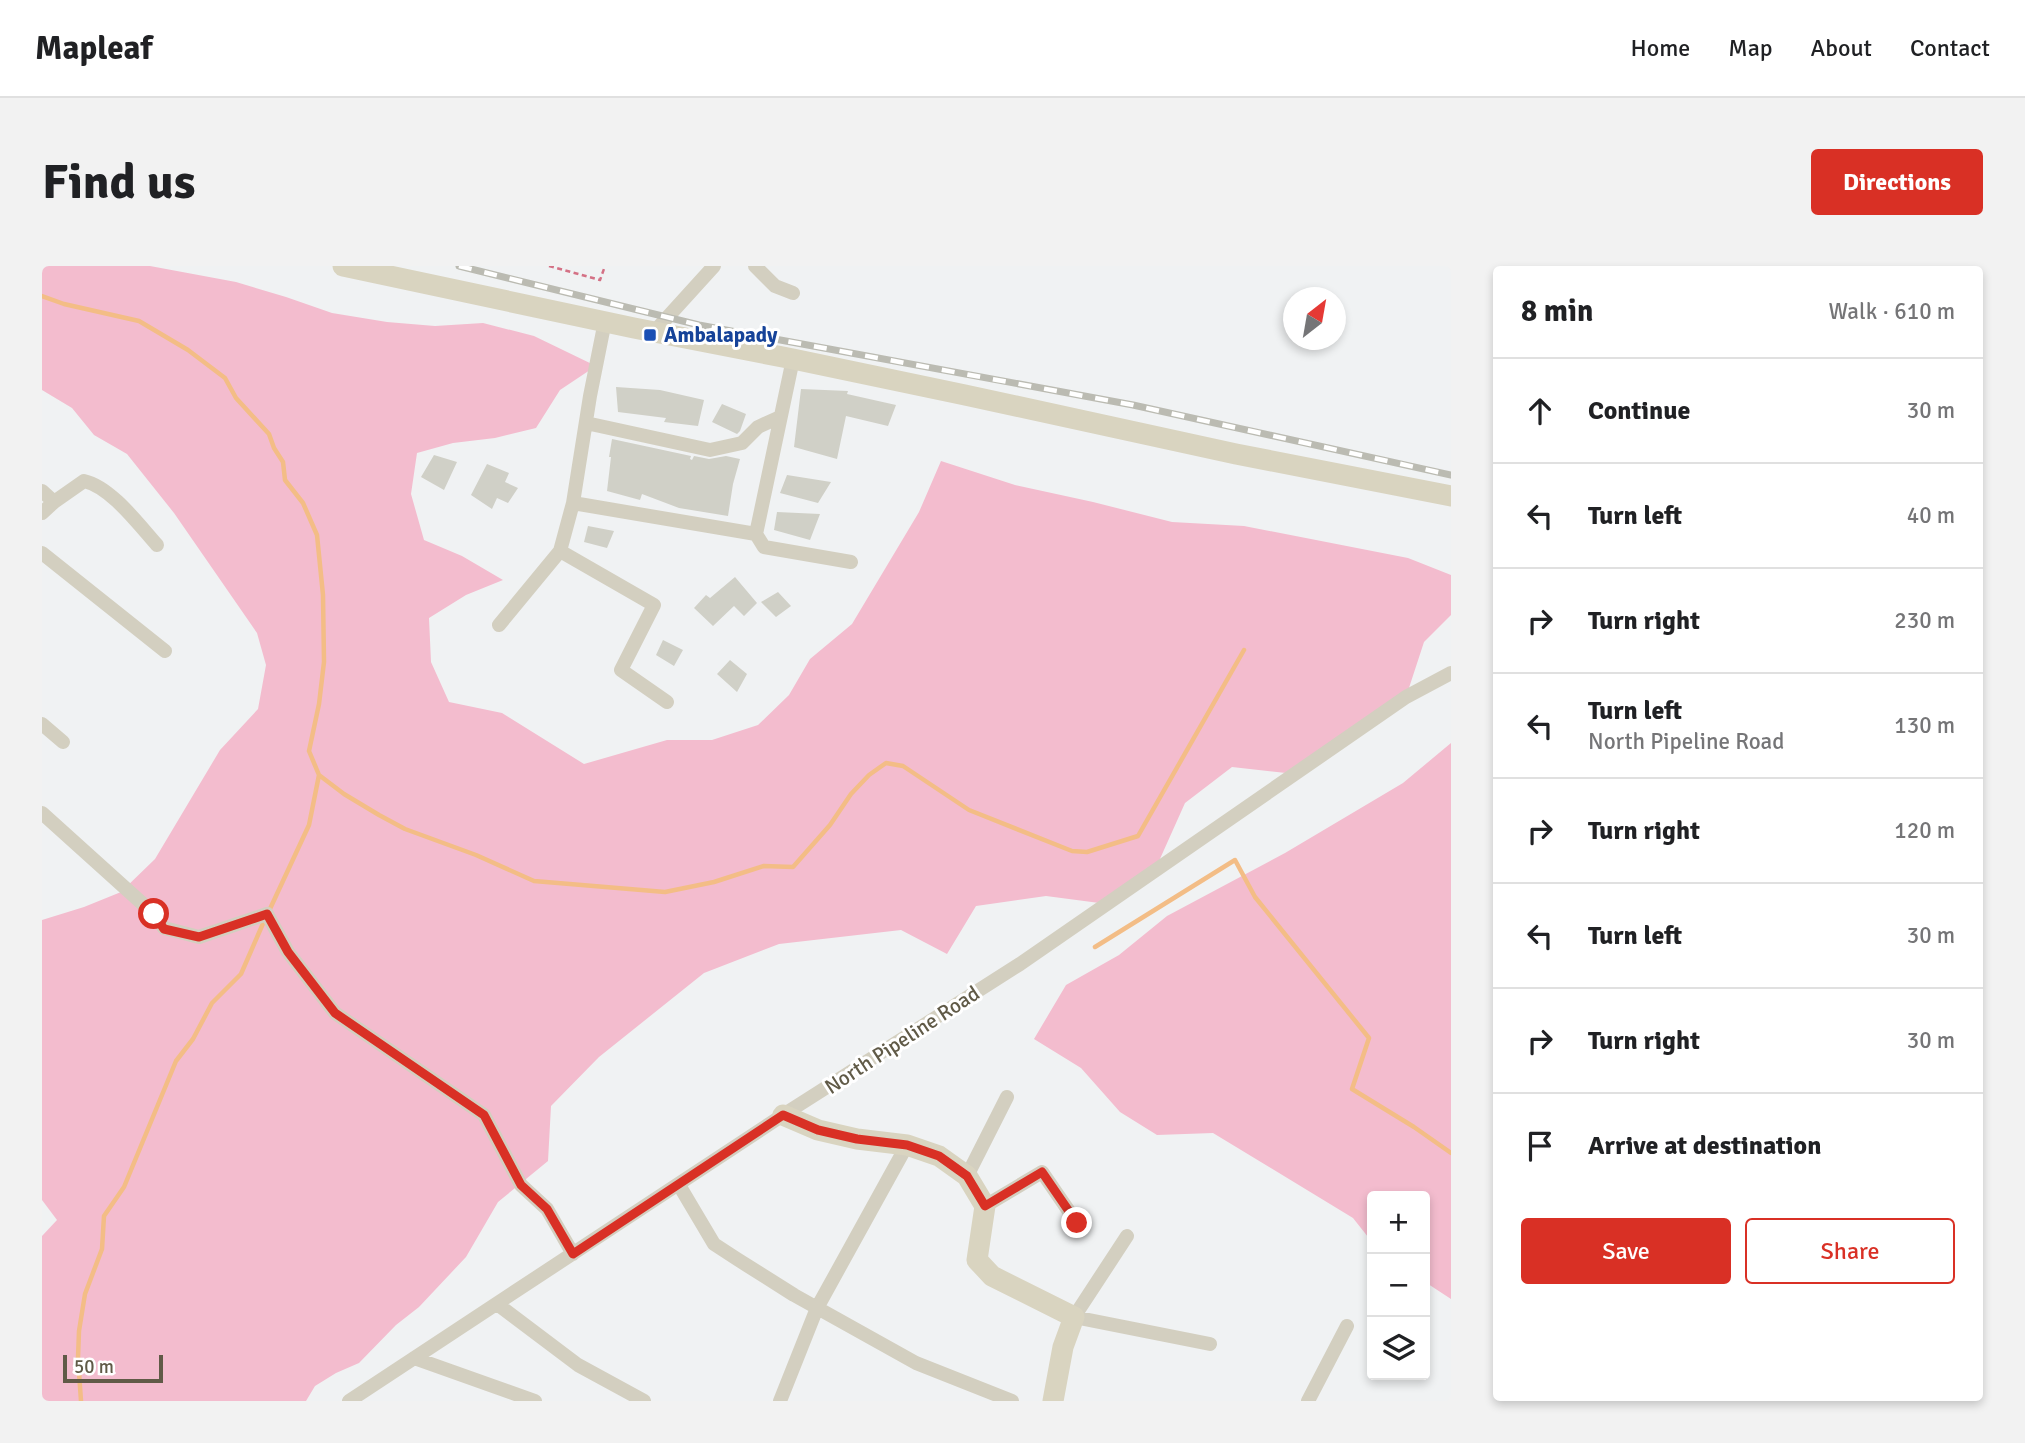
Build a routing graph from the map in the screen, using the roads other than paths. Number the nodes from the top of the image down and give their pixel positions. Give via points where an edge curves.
1 (343, 266) edge
2 (714, 266) edge
3 (755, 266) edge
4 (793, 293) dead end
5 (605, 321) junction
6 (655, 331) junction
7 (793, 359) junction
8 (780, 417) junction
9 (586, 423) junction
10 (42, 491) edge
11 (1451, 496) edge
12 (54, 502) junction
13 (573, 503) junction
14 (42, 513) edge
15 (756, 534) junction
16 (157, 545) dead end
17 (560, 551) junction
18 (42, 553) edge
19 (851, 562) dead end
20 (499, 625) dead end
21 (165, 651) dead end
22 (1451, 673) edge
23 (667, 702) dead end
24 (42, 724) edge
25 (63, 742) dead end
26 (42, 813) edge
27 (1007, 1097) dead end
28 (783, 1115) junction
29 (907, 1145) junction
30 (967, 1176) junction
31 (679, 1185) junction
32 (985, 1206) junction
33 (1077, 1223) dead end
34 (1127, 1236) dead end
35 (573, 1254) junction
36 (497, 1304) junction
37 (817, 1308) junction
38 (1074, 1317) junction
39 (1347, 1326) dead end
40 (1210, 1344) dead end
41 (414, 1358) junction
42 (367, 1396) edge
43 (349, 1401) edge
44 (535, 1401) edge
45 (644, 1401) edge
46 (780, 1401) edge
47 (1012, 1401) edge
48 (1054, 1401) edge
49 (1308, 1401) edge

1 - 5 street
2 - 6 street
3 - 4 street via 775,286
5 - 6 street
5 - 9 street
6 - 7 street
7 - 8 street
7 - 11 street
8 - 9 street via 758,427 742,443 710,450
8 - 15 street
9 - 13 street
10 - 12 street
12 - 14 street
12 - 16 street via 84,481 93,483
13 - 15 street
13 - 17 street
15 - 19 street via 764,547
17 - 20 street
17 - 23 street via 654,606 621,670
18 - 21 street
22 - 28 street, North Pipeline Road via 1406,698 1020,964
24 - 25 street
26 - 35 street via 154,914 164,929 199,937 267,914 288,952 335,1013 484,1115 521,1185 547,1209
27 - 30 street
28 - 29 street via 818,1130
28 - 31 street, North Pipeline Road
29 - 30 street via 939,1156
29 - 37 street
30 - 32 street
31 - 35 street, North Pipeline Road
31 - 37 street via 714,1244
32 - 33 street via 1042,1172
32 - 38 street via 977,1260 992,1276
34 - 38 street
35 - 36 street, North Pipeline Road
36 - 41 street, North Pipeline Road
36 - 45 street via 578,1365
37 - 46 street
37 - 47 street via 916,1363
38 - 40 street
38 - 48 street via 1063,1347
39 - 49 street
41 - 42 street, North Pipeline Road
41 - 44 street
42 - 43 street, North Pipeline Road

